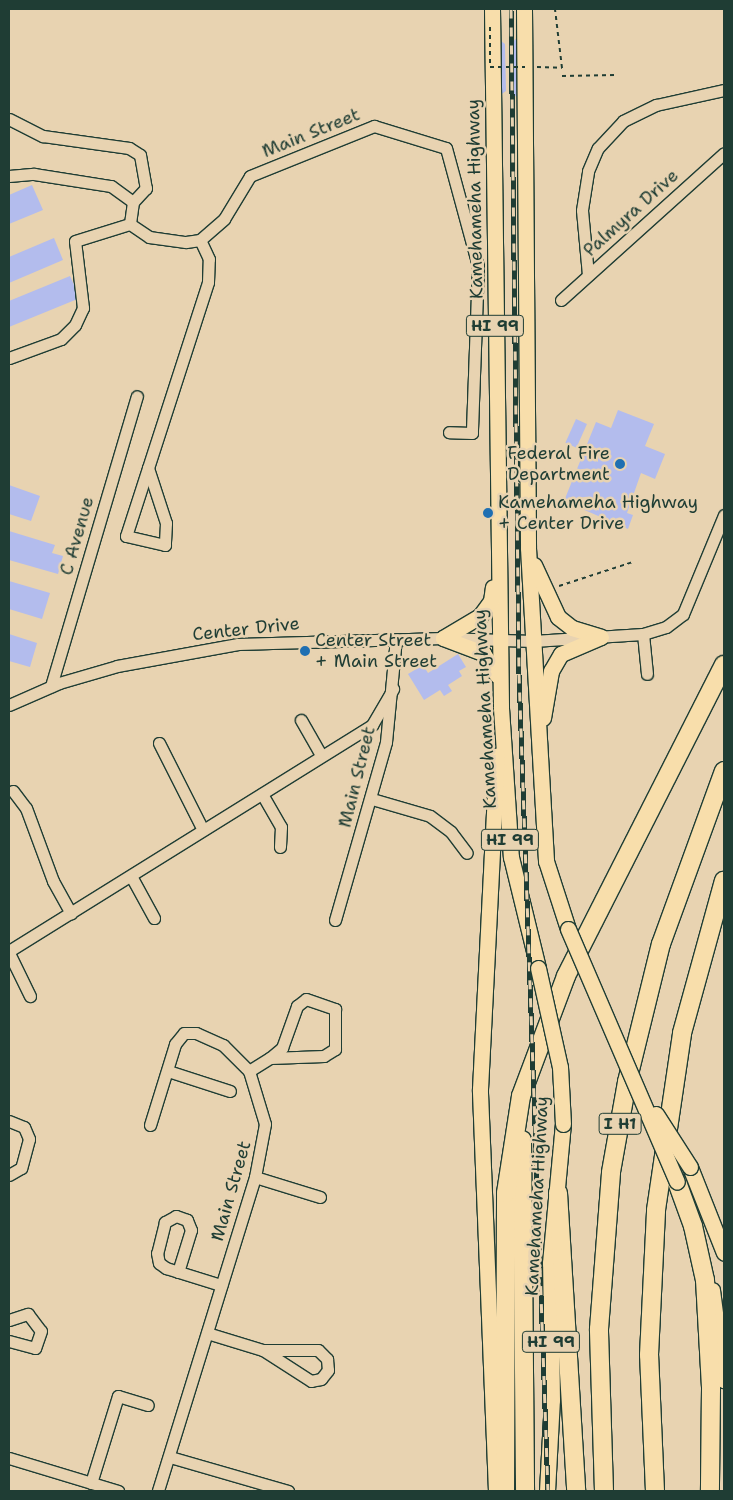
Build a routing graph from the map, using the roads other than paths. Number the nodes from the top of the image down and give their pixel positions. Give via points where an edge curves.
1 (526, 13) edge
2 (491, 14) edge
3 (724, 90) edge
4 (9, 119) edge
5 (724, 153) edge
6 (9, 176) edge
7 (133, 202) junction
8 (130, 224) junction
9 (200, 240) junction
10 (588, 275) junction
11 (561, 300) dead end
12 (9, 358) edge
13 (137, 396) dead end
14 (449, 432) dead end
15 (148, 468) junction
16 (724, 516) edge
17 (528, 548) junction
18 (498, 554) junction
19 (643, 634) junction
20 (600, 637) junction
21 (443, 638) junction
22 (396, 639) junction
23 (498, 640) junction
24 (533, 641) junction
25 (724, 666) edge
26 (647, 674) dead end
27 (499, 681) junction
28 (51, 686) junction
29 (393, 689) junction
30 (9, 705) edge
31 (500, 708) junction
32 (301, 720) dead end
33 (538, 739) junction
34 (159, 743) dead end
35 (320, 756) junction
36 (724, 771) edge
37 (12, 791) dead end
38 (262, 794) junction
39 (372, 799) junction
40 (203, 830) junction
41 (280, 847) dead end
42 (467, 854) dead end
43 (130, 876) junction
44 (724, 881) edge
45 (71, 913) junction
46 (154, 918) dead end
47 (335, 920) dead end
48 (9, 952) edge
49 (30, 996) dead end
50 (540, 1036) junction
51 (270, 1058) junction
52 (168, 1071) junction
53 (249, 1071) junction
54 (636, 1084) junction
55 (230, 1091) dead end
56 (9, 1121) edge
57 (150, 1125) dead end
58 (9, 1175) edge
59 (255, 1177) junction
60 (677, 1182) joint
61 (558, 1193) junction
62 (320, 1198) dead end
63 (689, 1206) junction
64 (724, 1253) edge
65 (178, 1272) junction
66 (221, 1285) junction
67 (9, 1320) edge
68 (207, 1333) junction
69 (9, 1341) edge
70 (263, 1350) junction
71 (724, 1380) edge
72 (148, 1404) dead end
73 (170, 1457) junction
74 (9, 1458) edge
75 (91, 1483) junction
76 (282, 1490) edge
77 (118, 1491) edge
78 (158, 1491) edge
79 (496, 1491) edge
80 (505, 1491) edge
81 (525, 1491) edge
82 (547, 1491) edge
83 (576, 1491) edge
84 (604, 1491) edge
85 (655, 1491) edge
86 (710, 1491) edge

1 - 17 main road, HI 99
2 - 18 main road, Kamehameha Highway / HI 99
3 - 10 street via 656,105 623,121 598,148 588,171 582,210
4 - 7 street via 43,136 135,150 143,159 146,188
5 - 10 street, Palmyra Drive
6 - 7 street via 34,174 111,186
7 - 8 street
8 - 9 street via 149,237 186,242
8 - 12 street via 75,240 83,308 75,325 62,339
9 - 14 street, Main Street via 224,219 250,176 374,126 446,148 478,266 472,433
9 - 15 street via 209,259 208,282
10 - 11 street, Palmyra Drive
13 - 28 street, C Avenue
15 - 15 street via 126,536 165,545 166,523
16 - 19 street, Center Drive via 683,614 666,627
17 - 20 main road via 546,600 558,617 572,628
17 - 24 main road, HI 99
18 - 21 main road via 491,601 461,631
18 - 23 main road, Kamehameha Highway / HI 99
19 - 20 street, Center Drive
19 - 26 street
20 - 24 street, Center Drive
20 - 33 main road via 561,654 552,671
21 - 22 street, Center Drive
21 - 23 street, Center Drive
21 - 27 main road via 482,653 493,663
22 - 28 street, Center Drive via 238,644 117,666
22 - 29 street, Main Street
23 - 24 street, Center Drive
23 - 27 main road, Kamehameha Highway / HI 99
24 - 33 main road, HI 99
25 - 50 highway via 566,976
27 - 31 main road, Kamehameha Highway / HI 99
28 - 30 street, Center Drive
29 - 35 street via 372,725
29 - 39 street, Main Street
31 - 61 main road, Kamehameha Highway / HI 99, bridge via 511,857 560,1067 562,1124
31 - 79 main road via 480,1089
32 - 35 street
33 - 54 main road, HI 99, bridge via 546,861 568,928
34 - 40 street
35 - 38 street
36 - 84 highway, I H1 via 661,944 629,1073 613,1163 600,1329
37 - 45 street via 26,808 53,881
38 - 40 street
38 - 41 street via 281,827
39 - 42 street via 430,816 451,832
39 - 47 street, Main Street
40 - 43 street
43 - 45 street
43 - 46 street
44 - 85 highway, I H1 via 682,1033 656,1210 649,1355
45 - 48 street
48 - 49 street
50 - 80 highway via 521,1096 506,1193
50 - 81 highway via 522,1134
51 - 51 street via 329,1054 337,1042 334,1007 313,998 300,1002 282,1048
51 - 53 street
52 - 53 street, Main Street via 175,1044 184,1033 196,1033 223,1045
52 - 55 street
52 - 57 street, Main Street
53 - 59 street, Main Street via 265,1124
54 - 60 main road, HI 99, bridge
54 - 64 main road, bridge via 690,1167
56 - 58 street via 24,1127 29,1139 21,1168
59 - 62 street
59 - 66 street, Main Street
60 - 63 highway
61 - 82 main road, Kamehameha Highway / HI 99 via 550,1263 552,1400
61 - 83 highway
63 - 71 main road via 709,1265
63 - 86 highway via 708,1316
65 - 65 street via 162,1266 156,1256 165,1222 176,1216 187,1220 192,1230
65 - 66 street
66 - 68 street, Main Street
67 - 69 street via 28,1314 41,1330 35,1348
68 - 70 street
68 - 73 street, Main Street
70 - 70 street via 318,1350 328,1359 328,1370 319,1380 310,1381
72 - 75 street via 118,1396
73 - 76 street
73 - 78 street, Main Street
74 - 75 street
75 - 77 street

